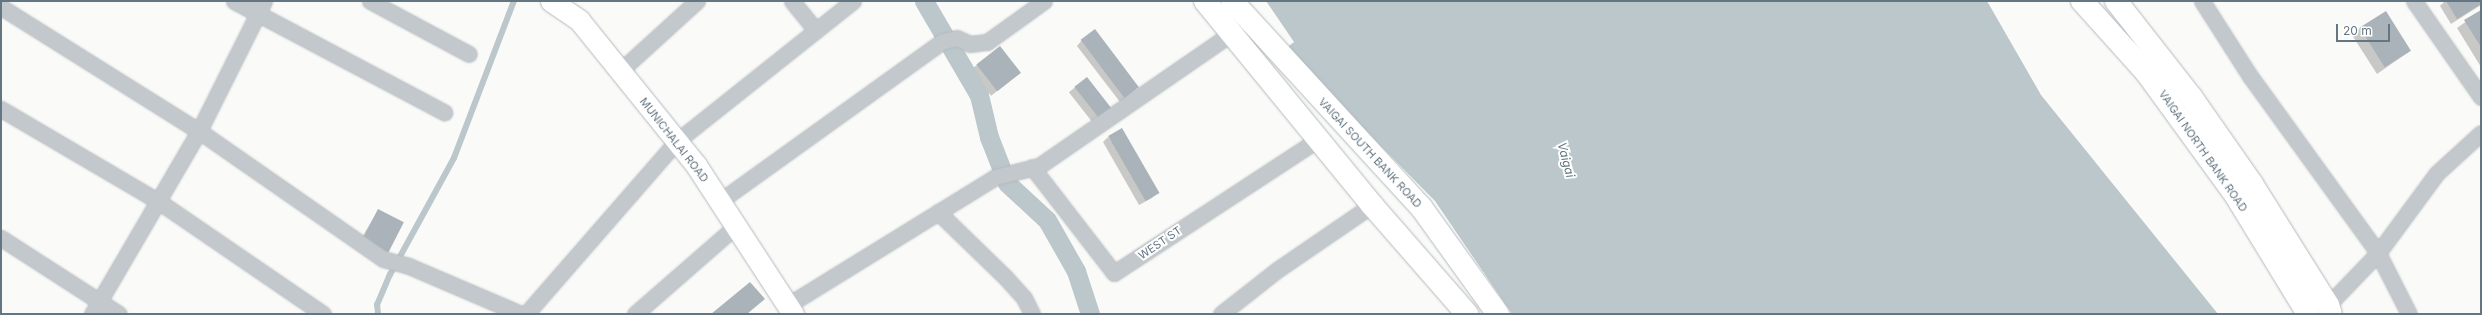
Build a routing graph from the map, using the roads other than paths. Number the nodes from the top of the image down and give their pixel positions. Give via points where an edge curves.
1 (234, 1) edge
2 (370, 1) edge
3 (551, 1) edge
4 (697, 1) edge
5 (792, 1) edge
6 (853, 1) edge
7 (1044, 1) edge
8 (1205, 1) edge
9 (1232, 1) edge
10 (2082, 1) edge
11 (2116, 1) edge
12 (2202, 1) edge
13 (2414, 1) edge
14 (1, 7) edge
15 (260, 7) edge
16 (816, 31) junction
17 (1230, 34) junction
18 (470, 54) dead end
19 (620, 71) junction
20 (2481, 97) edge
21 (1, 109) edge
22 (444, 112) dead end
23 (199, 131) junction
24 (2481, 133) edge
25 (1318, 139) junction
26 (677, 141) junction
27 (1032, 168) junction
28 (158, 201) junction
29 (720, 201) junction
30 (1372, 205) junction
31 (938, 212) junction
32 (736, 226) junction
33 (1, 238) edge
34 (2378, 253) junction
35 (100, 301) junction
36 (791, 310) edge
37 (2330, 310) edge
38 (92, 314) edge
39 (119, 314) edge
40 (323, 314) edge
41 (521, 314) edge
42 (526, 314) edge
43 (635, 314) edge
44 (1032, 314) edge
45 (1221, 314) edge
46 (1467, 314) edge
47 (1498, 314) edge
48 (2308, 314) edge
49 (2408, 314) edge

1 - 15 street
2 - 18 street
3 - 19 main road, MUNICHALAI ROAD via 579,20
4 - 19 street
5 - 16 street
6 - 16 street
7 - 29 street via 987,42 970,44 950,40
8 - 17 main road
9 - 47 main road, VAIGAI SOUTH BANK ROAD via 1420,207
10 - 48 main road, VAIGAI NORTH BANK ROAD via 2155,84 2236,196
11 - 37 main road, VAIGAI NORTH BANK ROAD via 2192,98 2252,184
12 - 34 street via 2250,76
13 - 20 street
14 - 23 street
15 - 22 street
15 - 23 street
16 - 26 street
17 - 25 main road
17 - 27 street via 1039,166
19 - 26 main road, MUNICHALAI ROAD
21 - 28 street
23 - 28 street
23 - 41 street via 383,259 409,266
24 - 34 street via 2437,173
25 - 27 street, WEST ST via 1114,274
25 - 30 main road
26 - 29 main road, MUNICHALAI ROAD
26 - 42 street
27 - 31 street via 995,177
28 - 35 street
28 - 40 street
29 - 32 main road, MUNICHALAI ROAD
30 - 45 street via 1277,270
30 - 46 main road
31 - 36 street
31 - 44 street via 1006,278 1024,298
32 - 36 main road, MUNICHALAI ROAD
32 - 43 street
33 - 35 street
34 - 37 street
34 - 49 street
35 - 38 street
35 - 39 street

